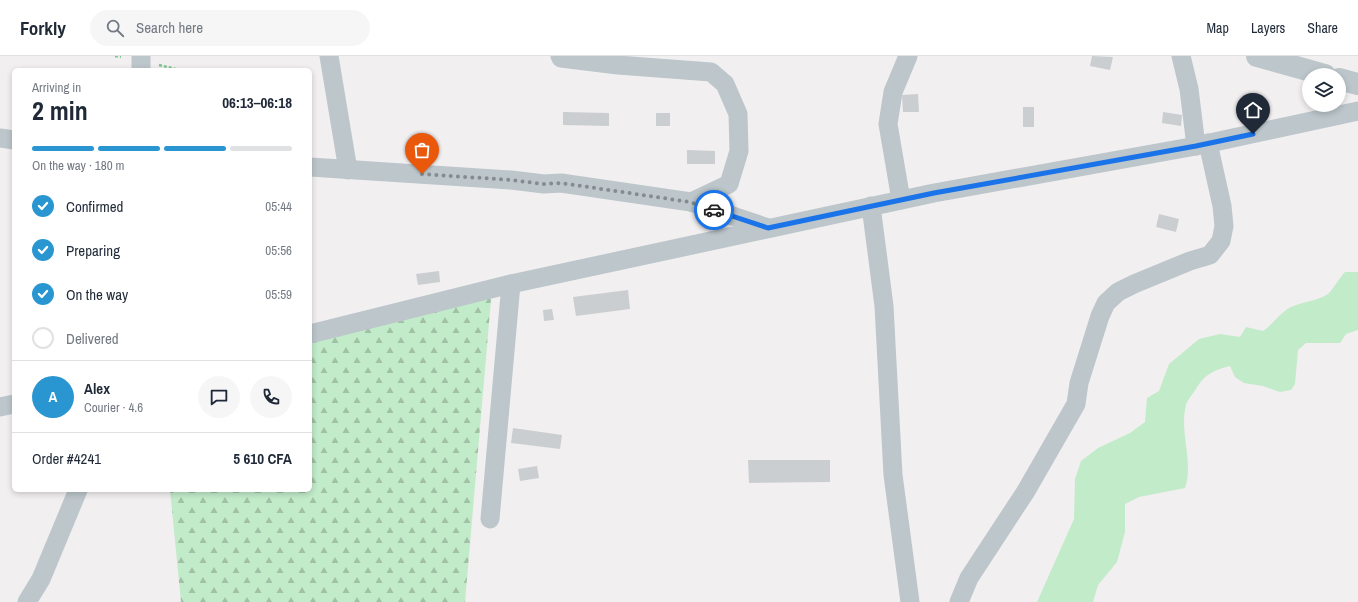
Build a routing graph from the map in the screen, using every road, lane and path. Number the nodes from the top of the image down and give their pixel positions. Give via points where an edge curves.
1 (142, 56) edge
2 (329, 56) edge
3 (560, 56) edge
4 (908, 56) edge
5 (1181, 56) edge
6 (1257, 56) edge
7 (141, 68) edge
8 (1302, 69) edge
9 (1346, 81) edge
10 (1358, 84) edge
11 (1358, 111) edge
12 (0, 138) edge
13 (12, 140) edge
14 (1202, 145) junction
15 (312, 167) edge
16 (348, 170) junction
17 (901, 200) junction
18 (690, 202) junction
19 (871, 206) junction
20 (768, 228) junction
21 (511, 284) junction
22 (312, 334) edge
23 (12, 404) edge
24 (0, 407) edge
25 (77, 492) edge
26 (490, 519) dead end
27 (27, 602) edge
28 (910, 602) edge
29 (959, 602) edge

1 - 7 street
2 - 16 street
3 - 18 street via 618,65 711,72 725,84 738,114 739,151 729,184
4 - 17 street via 893,92 888,124
5 - 14 street
6 - 8 street
9 - 10 street
11 - 14 street
12 - 13 street
14 - 17 street
14 - 29 street via 1222,206 1224,226 1221,241 1210,255 1134,284 1118,292 1106,304 1100,316 1076,404 1026,492 969,578
15 - 16 street
16 - 18 street via 544,184 561,183
17 - 19 street
18 - 20 street
19 - 20 street
19 - 28 street via 884,306 893,475
20 - 21 street
21 - 22 street
21 - 26 street
23 - 24 street
25 - 27 street via 41,579

